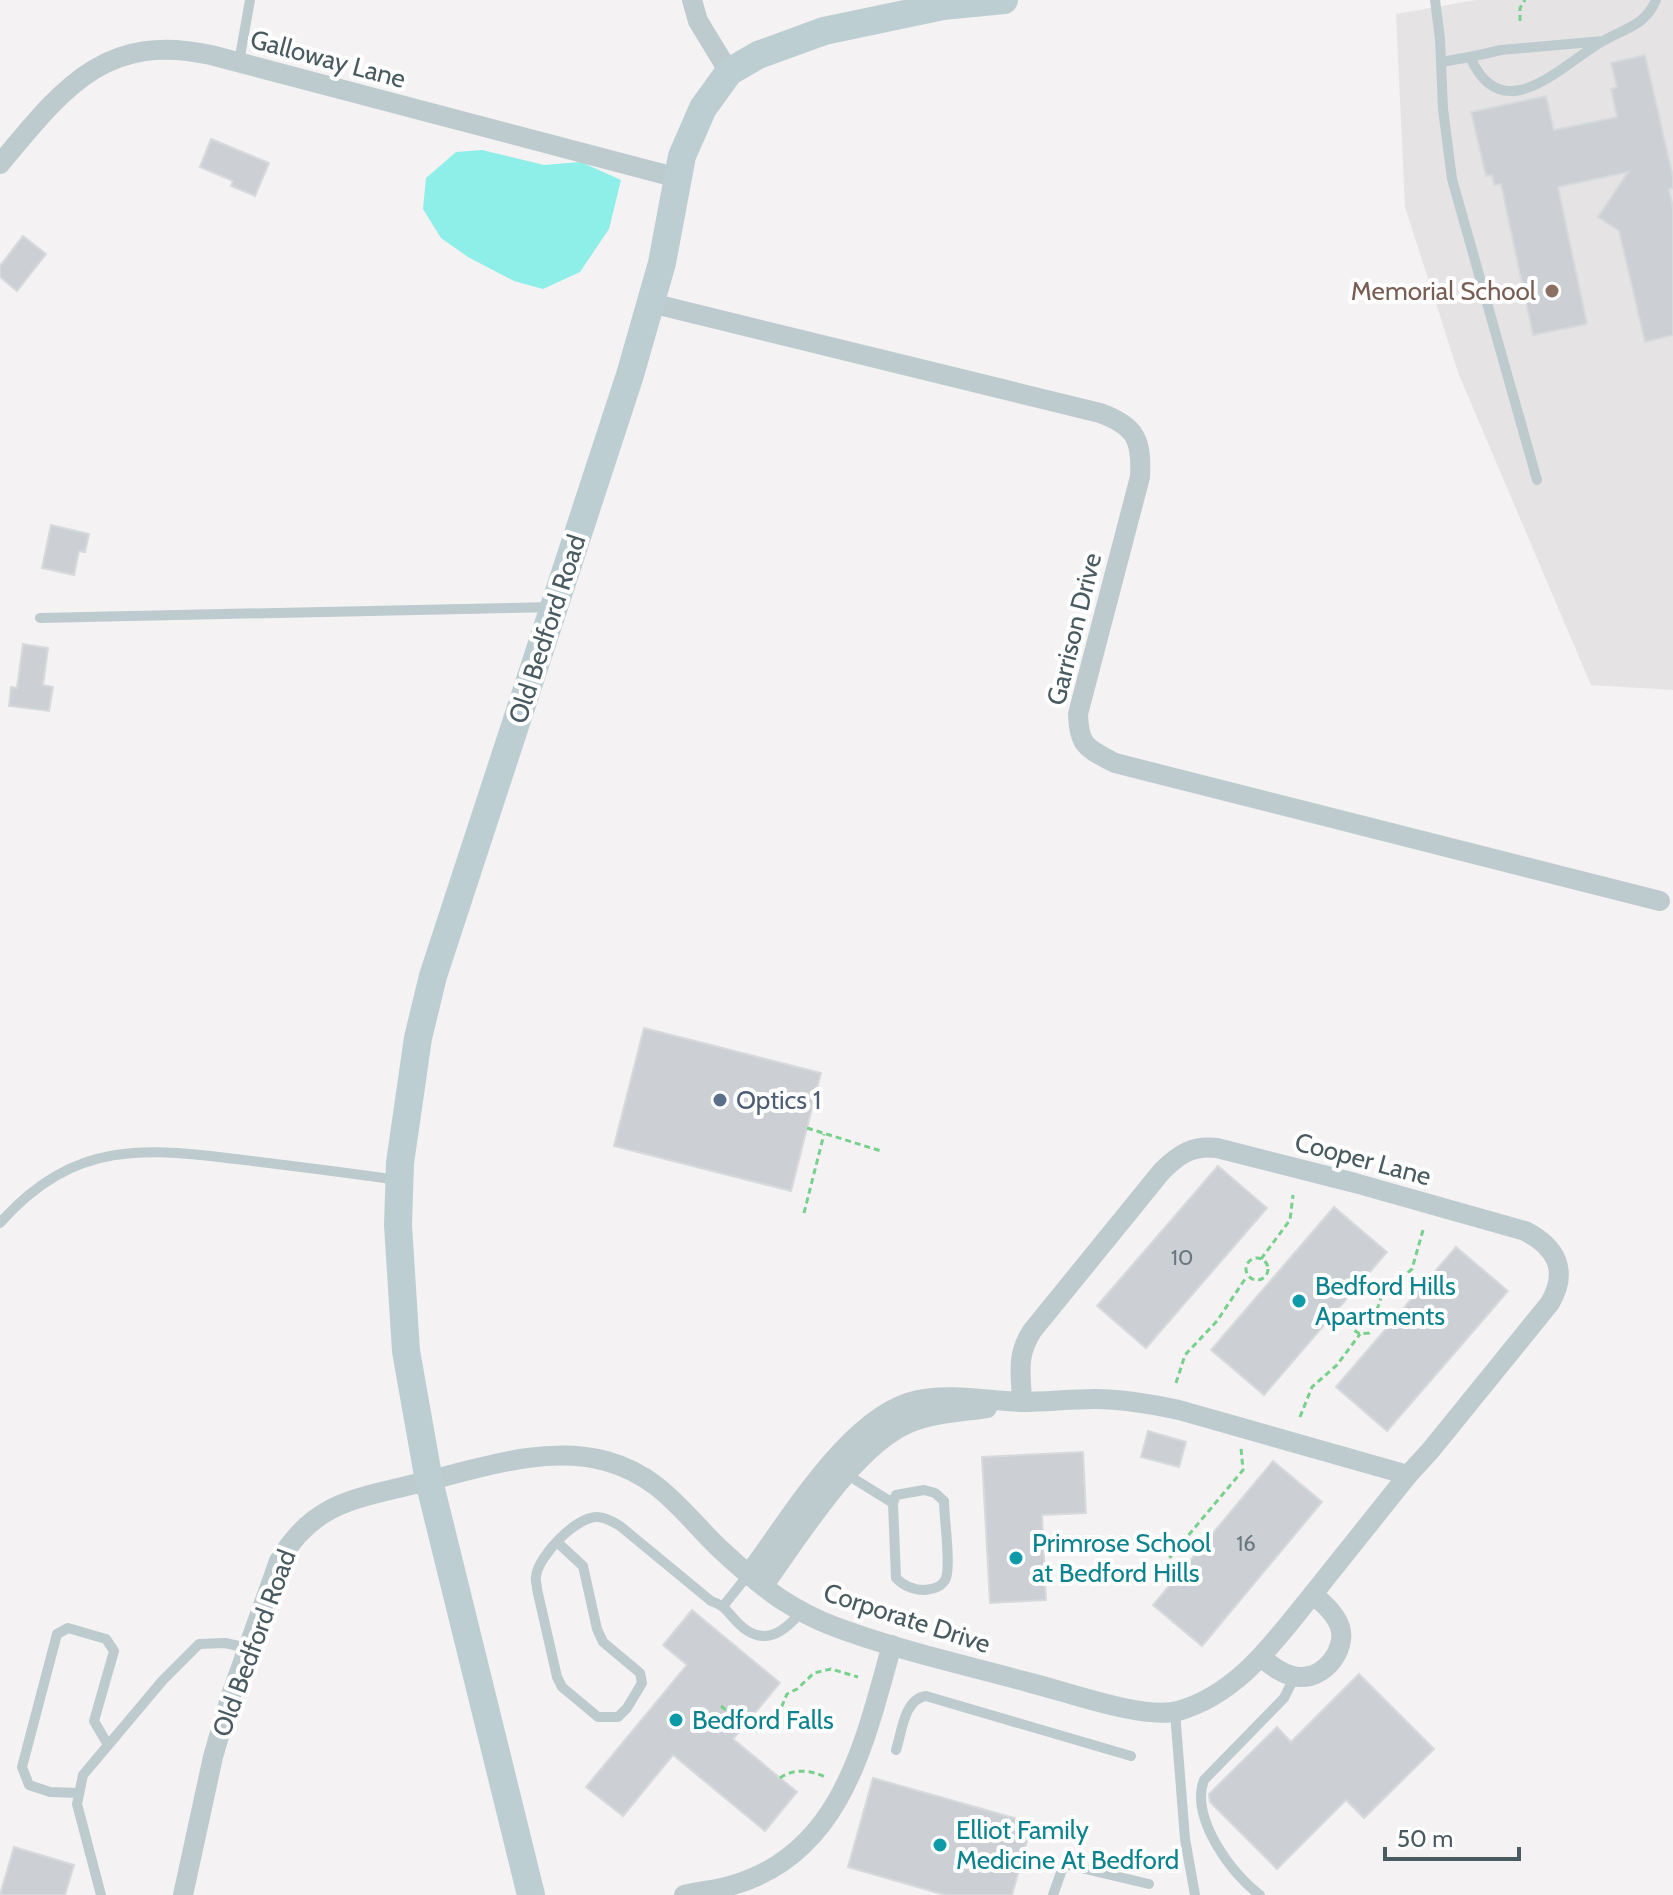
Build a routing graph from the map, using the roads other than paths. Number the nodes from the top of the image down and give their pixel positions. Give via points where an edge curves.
1 (250, 0) edge
2 (692, 0) edge
3 (1004, 0) edge
4 (1435, 0) edge
5 (1656, 0) edge
6 (1603, 41) junction
7 (1470, 57) junction
8 (239, 62) junction
9 (1441, 62) junction
10 (729, 72) junction
11 (0, 164) edge
12 (678, 178) junction
13 (651, 303) junction
14 (1537, 480) dead end
15 (555, 607) junction
16 (40, 618) dead end
17 (1660, 901) dead end
18 (400, 1180) junction
19 (0, 1223) edge
20 (1022, 1402) junction
21 (846, 1474) junction
22 (1408, 1475) junction
23 (429, 1481) junction
24 (893, 1503) junction
25 (557, 1542) junction
26 (755, 1580) junction
27 (1313, 1594) junction
28 (724, 1605) junction
29 (802, 1611) junction
30 (892, 1645) junction
31 (248, 1648) junction
32 (1261, 1657) junction
33 (1295, 1676) junction
34 (1175, 1712) junction
35 (108, 1745) junction
36 (896, 1750) dead end
37 (1131, 1756) dead end
38 (79, 1793) junction
39 (1149, 1884) dead end
40 (101, 1895) edge
41 (183, 1895) edge
42 (531, 1895) edge
43 (684, 1895) edge
44 (1053, 1895) edge
45 (1195, 1895) edge
46 (1260, 1895) edge

1 - 8 lane
2 - 10 street via 698,21
3 - 10 street, Old Bedford Road via 943,6 824,31 758,55
4 - 9 lane
5 - 6 lane via 1634,28
6 - 7 lane
6 - 7 lane via 1555,76 1517,89 1489,86
7 - 9 lane
8 - 11 street, Galloway Lane via 168,49 110,61 61,93
8 - 12 street, Galloway Lane
9 - 14 lane via 1452,179
10 - 12 street, Old Bedford Road via 693,127
12 - 13 street, Old Bedford Road
13 - 15 street, Old Bedford Road
13 - 17 street, Garrison Drive via 1100,413 1120,420 1135,434 1140,477 1078,714 1079,738 1089,750 1115,763
15 - 16 lane
15 - 18 street, Old Bedford Road via 433,976 407,1100
18 - 19 lane via 170,1151 127,1152 57,1176
18 - 23 street, Old Bedford Road via 406,1351
20 - 21 street via 909,1423 879,1440
20 - 22 street via 1095,1399 1148,1404
20 - 22 street, Cooper Lane via 1020,1357 1032,1331 1162,1171 1187,1151 1217,1148 1525,1231 1548,1245 1560,1280 1550,1303
20 - 26 street via 940,1397 881,1414 831,1463
21 - 24 lane
21 - 26 street
22 - 27 street, Cooper Lane
23 - 26 street, Corporate Drive via 520,1460 603,1460 659,1487
23 - 31 street, Old Bedford Road via 337,1505 303,1527 279,1561
23 - 42 street, Old Bedford Road
24 - 24 lane via 896,1578 917,1590 934,1589 946,1578 944,1501 924,1490 896,1495
25 - 25 lane via 536,1575 557,1677 573,1699 598,1717 618,1717 638,1693 640,1673 603,1642 583,1566
25 - 28 lane via 580,1520 608,1519 711,1601
26 - 28 lane
26 - 29 street, Corporate Drive
27 - 32 street, Corporate Drive
27 - 33 street via 1337,1619 1340,1645 1326,1668
28 - 29 lane via 738,1623 764,1636 783,1632
29 - 30 street, Corporate Drive
30 - 34 street, Corporate Drive via 1102,1702
30 - 43 street via 865,1742 826,1819 761,1874
31 - 35 lane via 199,1644
31 - 41 street, Old Bedford Road via 213,1757
32 - 33 street
32 - 34 street, Corporate Drive via 1219,1693
33 - 46 lane via 1284,1698 1200,1790 1219,1848
34 - 45 lane
35 - 38 lane via 83,1775
35 - 38 lane via 94,1721 114,1651 106,1639 68,1628 57,1634 22,1767 29,1785
36 - 37 lane via 911,1702 926,1696
38 - 40 lane via 77,1804
39 - 44 lane via 1064,1864

